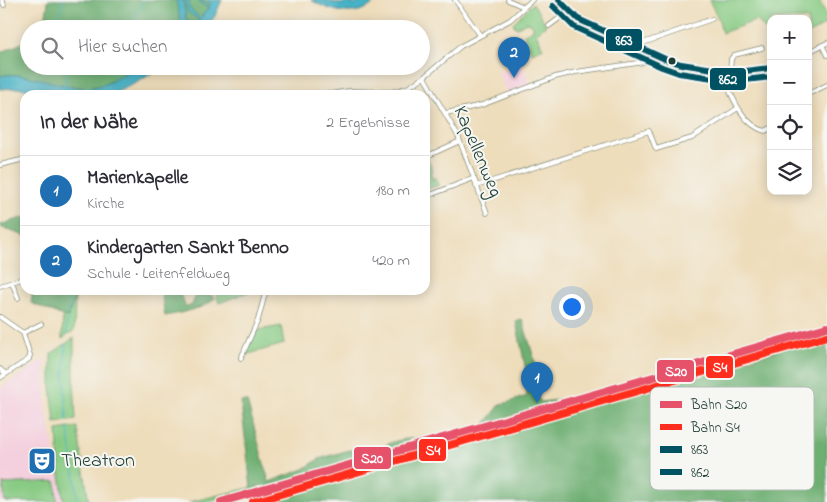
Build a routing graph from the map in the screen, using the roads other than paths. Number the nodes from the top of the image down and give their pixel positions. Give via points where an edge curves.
1 (2, 0) edge
2 (455, 0) edge
3 (508, 0) edge
4 (532, 0) edge
5 (560, 1) edge
6 (4, 5) dead end
7 (524, 7) junction
8 (569, 11) junction
9 (712, 19) dead end
10 (549, 26) dead end
11 (480, 35) junction
12 (825, 44) edge
13 (638, 47) junction
14 (762, 48) dead end
15 (812, 50) edge
16 (646, 52) junction
17 (827, 55) edge
18 (665, 59) junction
19 (645, 63) junction
20 (767, 69) edge
21 (720, 70) junction
22 (730, 71) junction
23 (430, 72) edge
24 (426, 75) edge
25 (424, 77) junction
26 (827, 86) edge
27 (403, 89) joint
28 (397, 90) edge
29 (812, 92) edge
30 (738, 108) junction
31 (446, 113) junction
32 (767, 131) edge
33 (460, 142) junction
34 (430, 155) edge
35 (20, 159) edge
36 (0, 165) edge
37 (474, 178) junction
38 (476, 186) junction
39 (430, 195) edge
40 (486, 213) dead end
41 (20, 280) edge
42 (12, 282) junction
43 (0, 286) edge
44 (265, 295) edge
45 (18, 298) dead end
46 (0, 317) edge
47 (41, 324) dead end
48 (23, 333) junction
49 (241, 358) dead end
50 (0, 369) edge
51 (6, 374) junction
52 (0, 378) edge

1 - 6 street
2 - 11 street
3 - 7 street
4 - 7 street
5 - 8 street
7 - 11 street via 514,17
8 - 10 street
8 - 13 street via 589,26
9 - 13 street
11 - 23 street via 458,48
12 - 15 street
12 - 17 street
13 - 16 street
14 - 22 street via 734,56
16 - 18 street
16 - 19 street
18 - 19 street
18 - 21 street
19 - 31 street via 574,72 482,105
20 - 22 street
21 - 22 street
21 - 30 street
24 - 25 street
25 - 27 street
25 - 31 street, Kapellenweg
26 - 29 street
27 - 28 street
30 - 32 street via 760,130
30 - 38 street via 685,141 656,149 649,131
31 - 33 street, Kapellenweg
33 - 34 street
33 - 37 street, Kapellenweg
35 - 36 street
37 - 38 street, Kapellenweg
37 - 39 street
38 - 40 street, Kapellenweg
41 - 42 street
42 - 43 street
42 - 45 street
44 - 49 street via 258,320
46 - 48 street
47 - 48 street
48 - 51 street via 29,359
50 - 51 street
51 - 52 street

